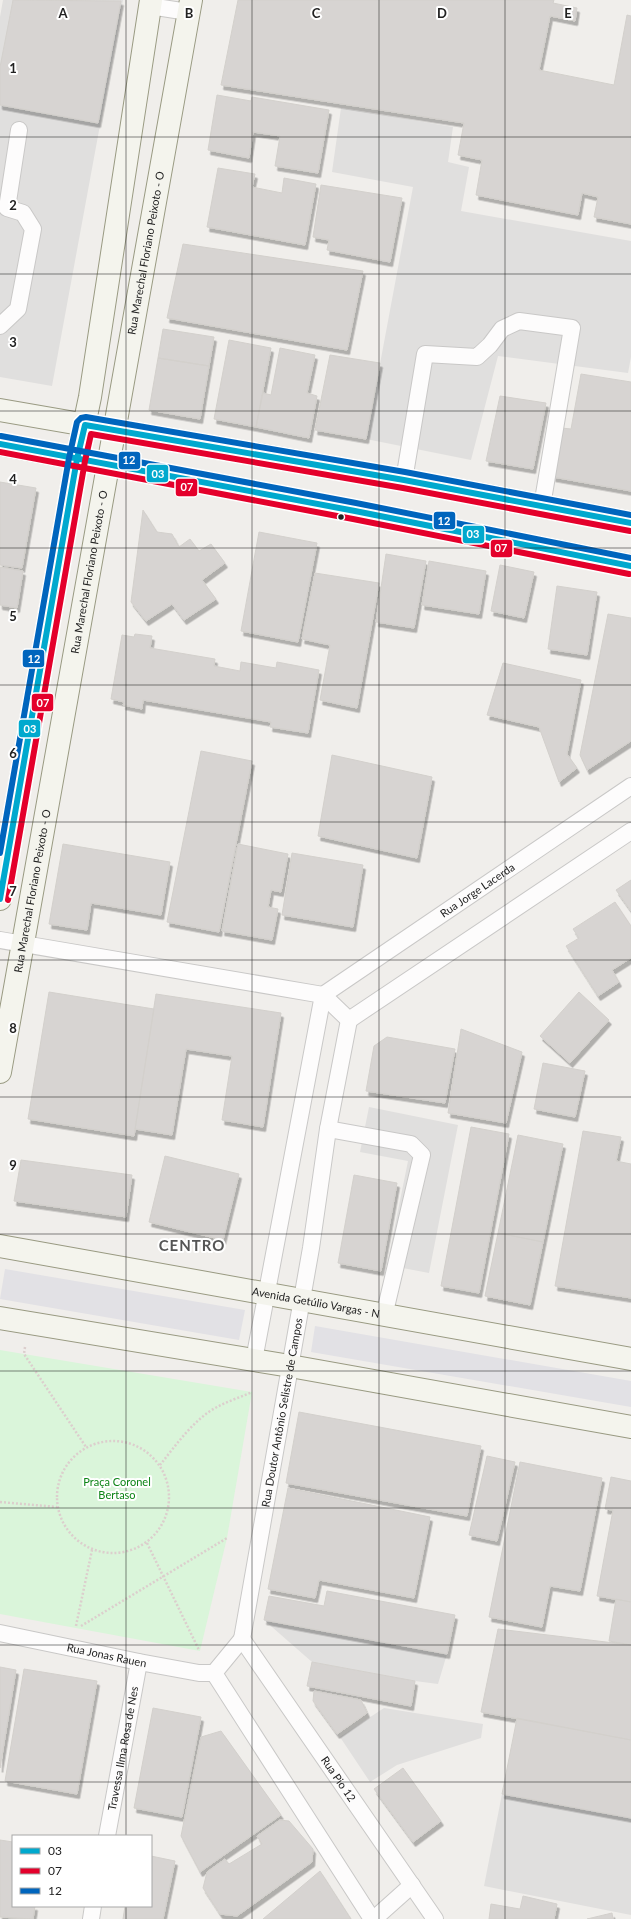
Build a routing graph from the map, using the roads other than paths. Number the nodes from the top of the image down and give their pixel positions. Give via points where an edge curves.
1 (150, 3) edge
2 (190, 6) edge
3 (19, 130) dead end
4 (0, 326) edge
5 (0, 410) edge
6 (85, 425) junction
7 (115, 430) junction
8 (0, 444) edge
9 (77, 459) junction
10 (108, 464) junction
11 (404, 480) junction
12 (542, 506) junction
13 (631, 523) edge
14 (631, 566) edge
15 (631, 786) edge
16 (631, 831) edge
17 (0, 899) edge
18 (0, 940) edge
19 (23, 944) junction
20 (323, 995) junction
21 (349, 1020) junction
22 (0, 1072) edge
23 (328, 1129) junction
24 (0, 1246) edge
25 (266, 1295) junction
26 (302, 1301) junction
27 (384, 1316) junction
28 (0, 1318) edge
29 (631, 1359) edge
30 (254, 1360) junction
31 (290, 1366) junction
32 (631, 1427) edge
33 (0, 1633) edge
34 (242, 1639) junction
35 (139, 1662) junction
36 (214, 1673) junction
37 (107, 1835) edge
38 (412, 1885) junction
39 (94, 1907) edge
40 (91, 1919) edge
41 (373, 1919) edge
42 (435, 1919) edge

1 - 2 lane
1 - 6 street
2 - 7 street, Rua Marechal Floriano Peixoto - O
3 - 4 lane via 7,208 23,213 33,229 18,308
5 - 6 street
6 - 7 street
6 - 9 street
7 - 10 street, Rua Marechal Floriano Peixoto - O
7 - 11 street
8 - 9 street
9 - 10 street
9 - 17 street
10 - 14 street
10 - 19 street, Rua Marechal Floriano Peixoto - O
11 - 12 street
11 - 12 lane via 424,354 477,357 502,329 519,321 572,328
12 - 13 street
15 - 20 lane, Rua Jorge Lacerda
16 - 21 lane
18 - 19 lane
19 - 20 lane
19 - 22 street, Rua Marechal Floriano Peixoto - O
20 - 21 lane
20 - 25 lane
21 - 23 lane, Rua Doutor Antônio Selistre de Campos
23 - 26 lane, Rua Doutor Antônio Selistre de Campos
23 - 27 lane via 411,1144 422,1155
24 - 25 street, Avenida Getúlio Vargas - N
25 - 26 street, Avenida Getúlio Vargas - N
25 - 30 lane
26 - 27 street, Avenida Getúlio Vargas - N
26 - 31 lane, Rua Doutor Antônio Selistre de Campos
27 - 29 street, Avenida Getúlio Vargas - N
28 - 30 street
30 - 31 street
31 - 32 street
31 - 34 lane, Rua Doutor Antônio Selistre de Campos
33 - 35 lane, Rua Jonas Rauen
34 - 36 lane
34 - 38 lane, Rua Pio 12
35 - 36 lane, Rua Jonas Rauen via 199,1673
35 - 37 lane, Travessa Ilma Rosa de Nes
36 - 41 lane
38 - 41 lane
38 - 42 lane, Rua Pio 12
39 - 40 lane

